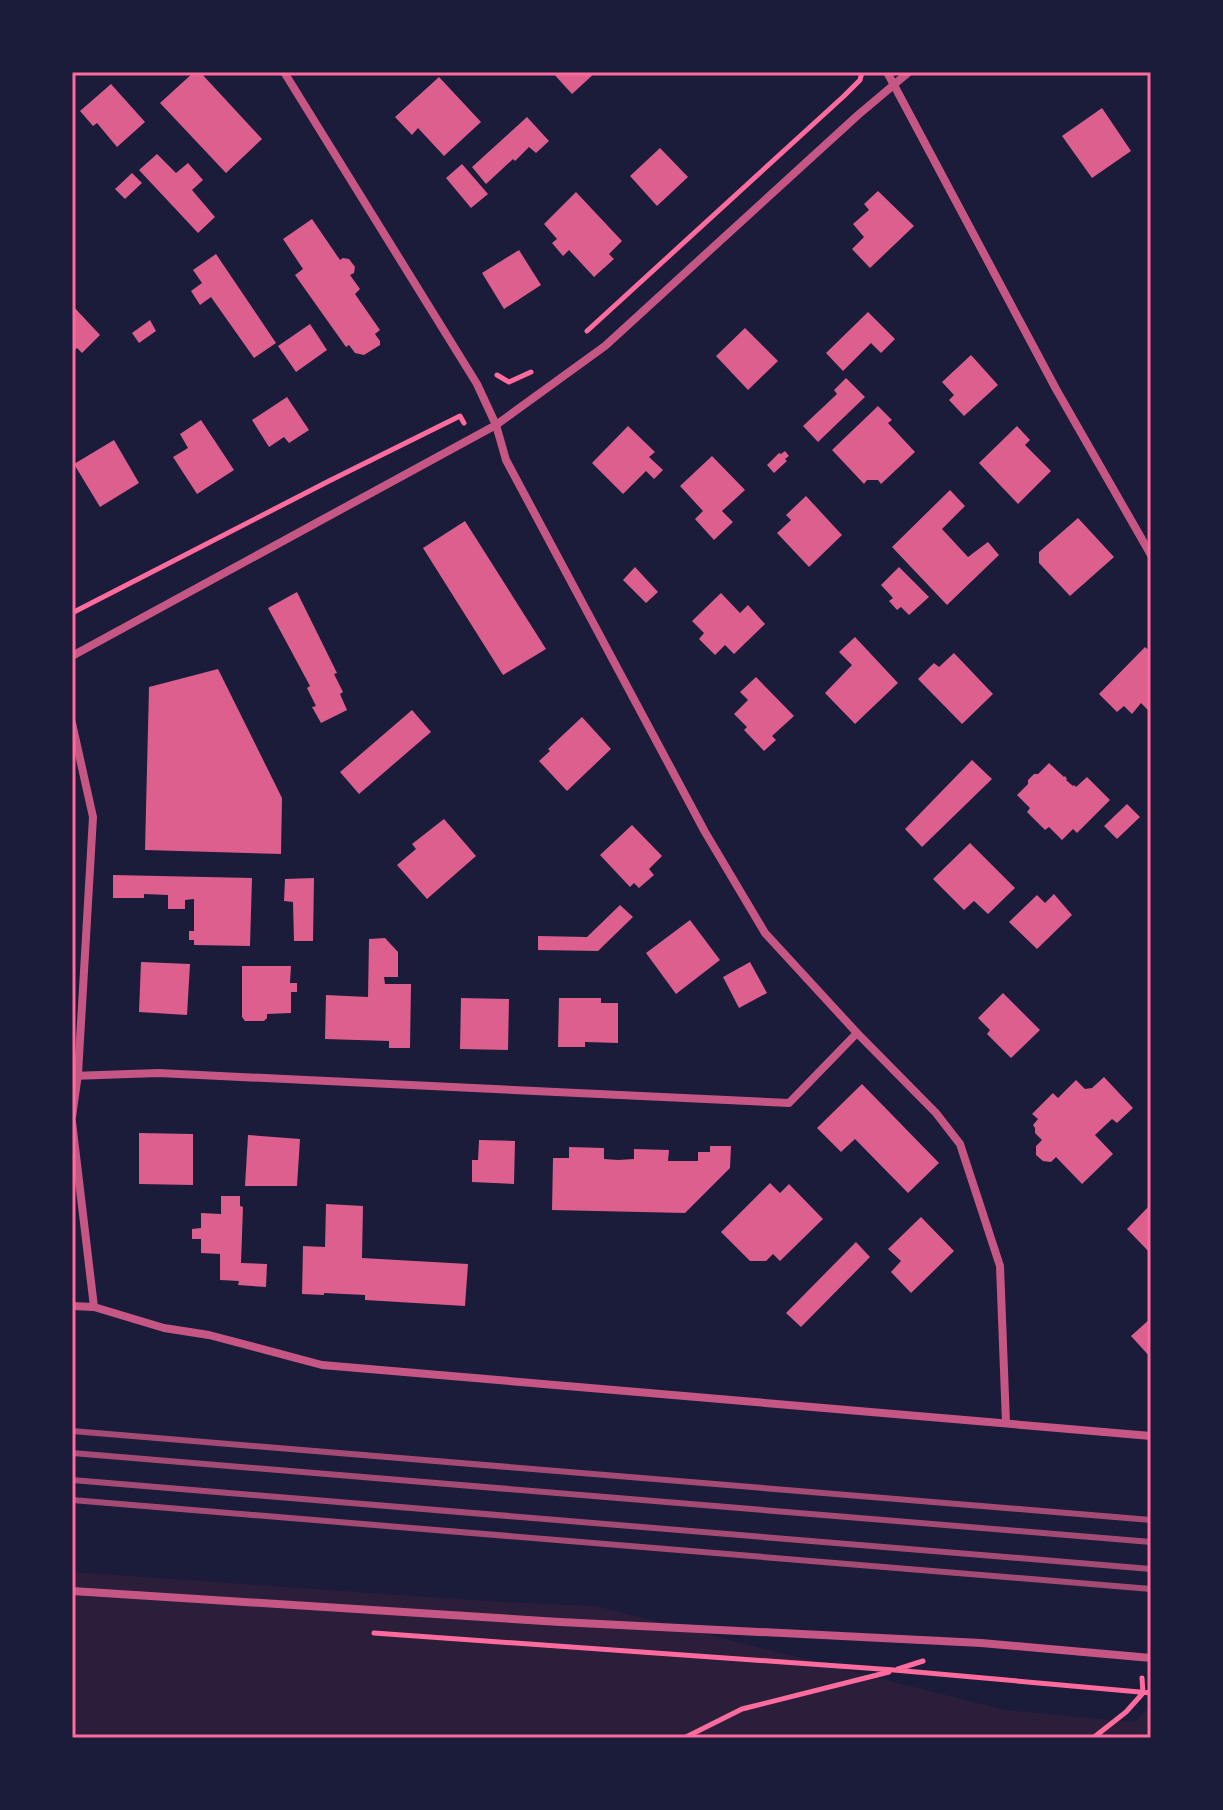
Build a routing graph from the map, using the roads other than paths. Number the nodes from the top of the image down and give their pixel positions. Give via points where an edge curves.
1 (284, 72) edge
2 (887, 72) edge
3 (909, 72) edge
4 (893, 85) junction
5 (496, 425) junction
6 (1151, 555) edge
7 (72, 656) edge
8 (72, 723) edge
9 (857, 1033) junction
10 (75, 1075) edge
11 (72, 1119) edge
12 (72, 1306) edge
13 (94, 1307) junction
14 (1006, 1423) junction
15 (1151, 1436) edge
16 (72, 1591) edge
17 (1147, 1657) edge

1 - 5 street via 477,384
2 - 4 street
3 - 4 street
4 - 5 street via 605,346
4 - 6 street
5 - 7 street
5 - 9 street via 506,460 705,832 765,933
8 - 10 street via 93,817
9 - 10 street via 789,1103 158,1073
9 - 14 street via 960,1144 1000,1266
10 - 11 street
11 - 13 street
12 - 13 street
13 - 14 street via 322,1365
14 - 15 street
16 - 17 street

